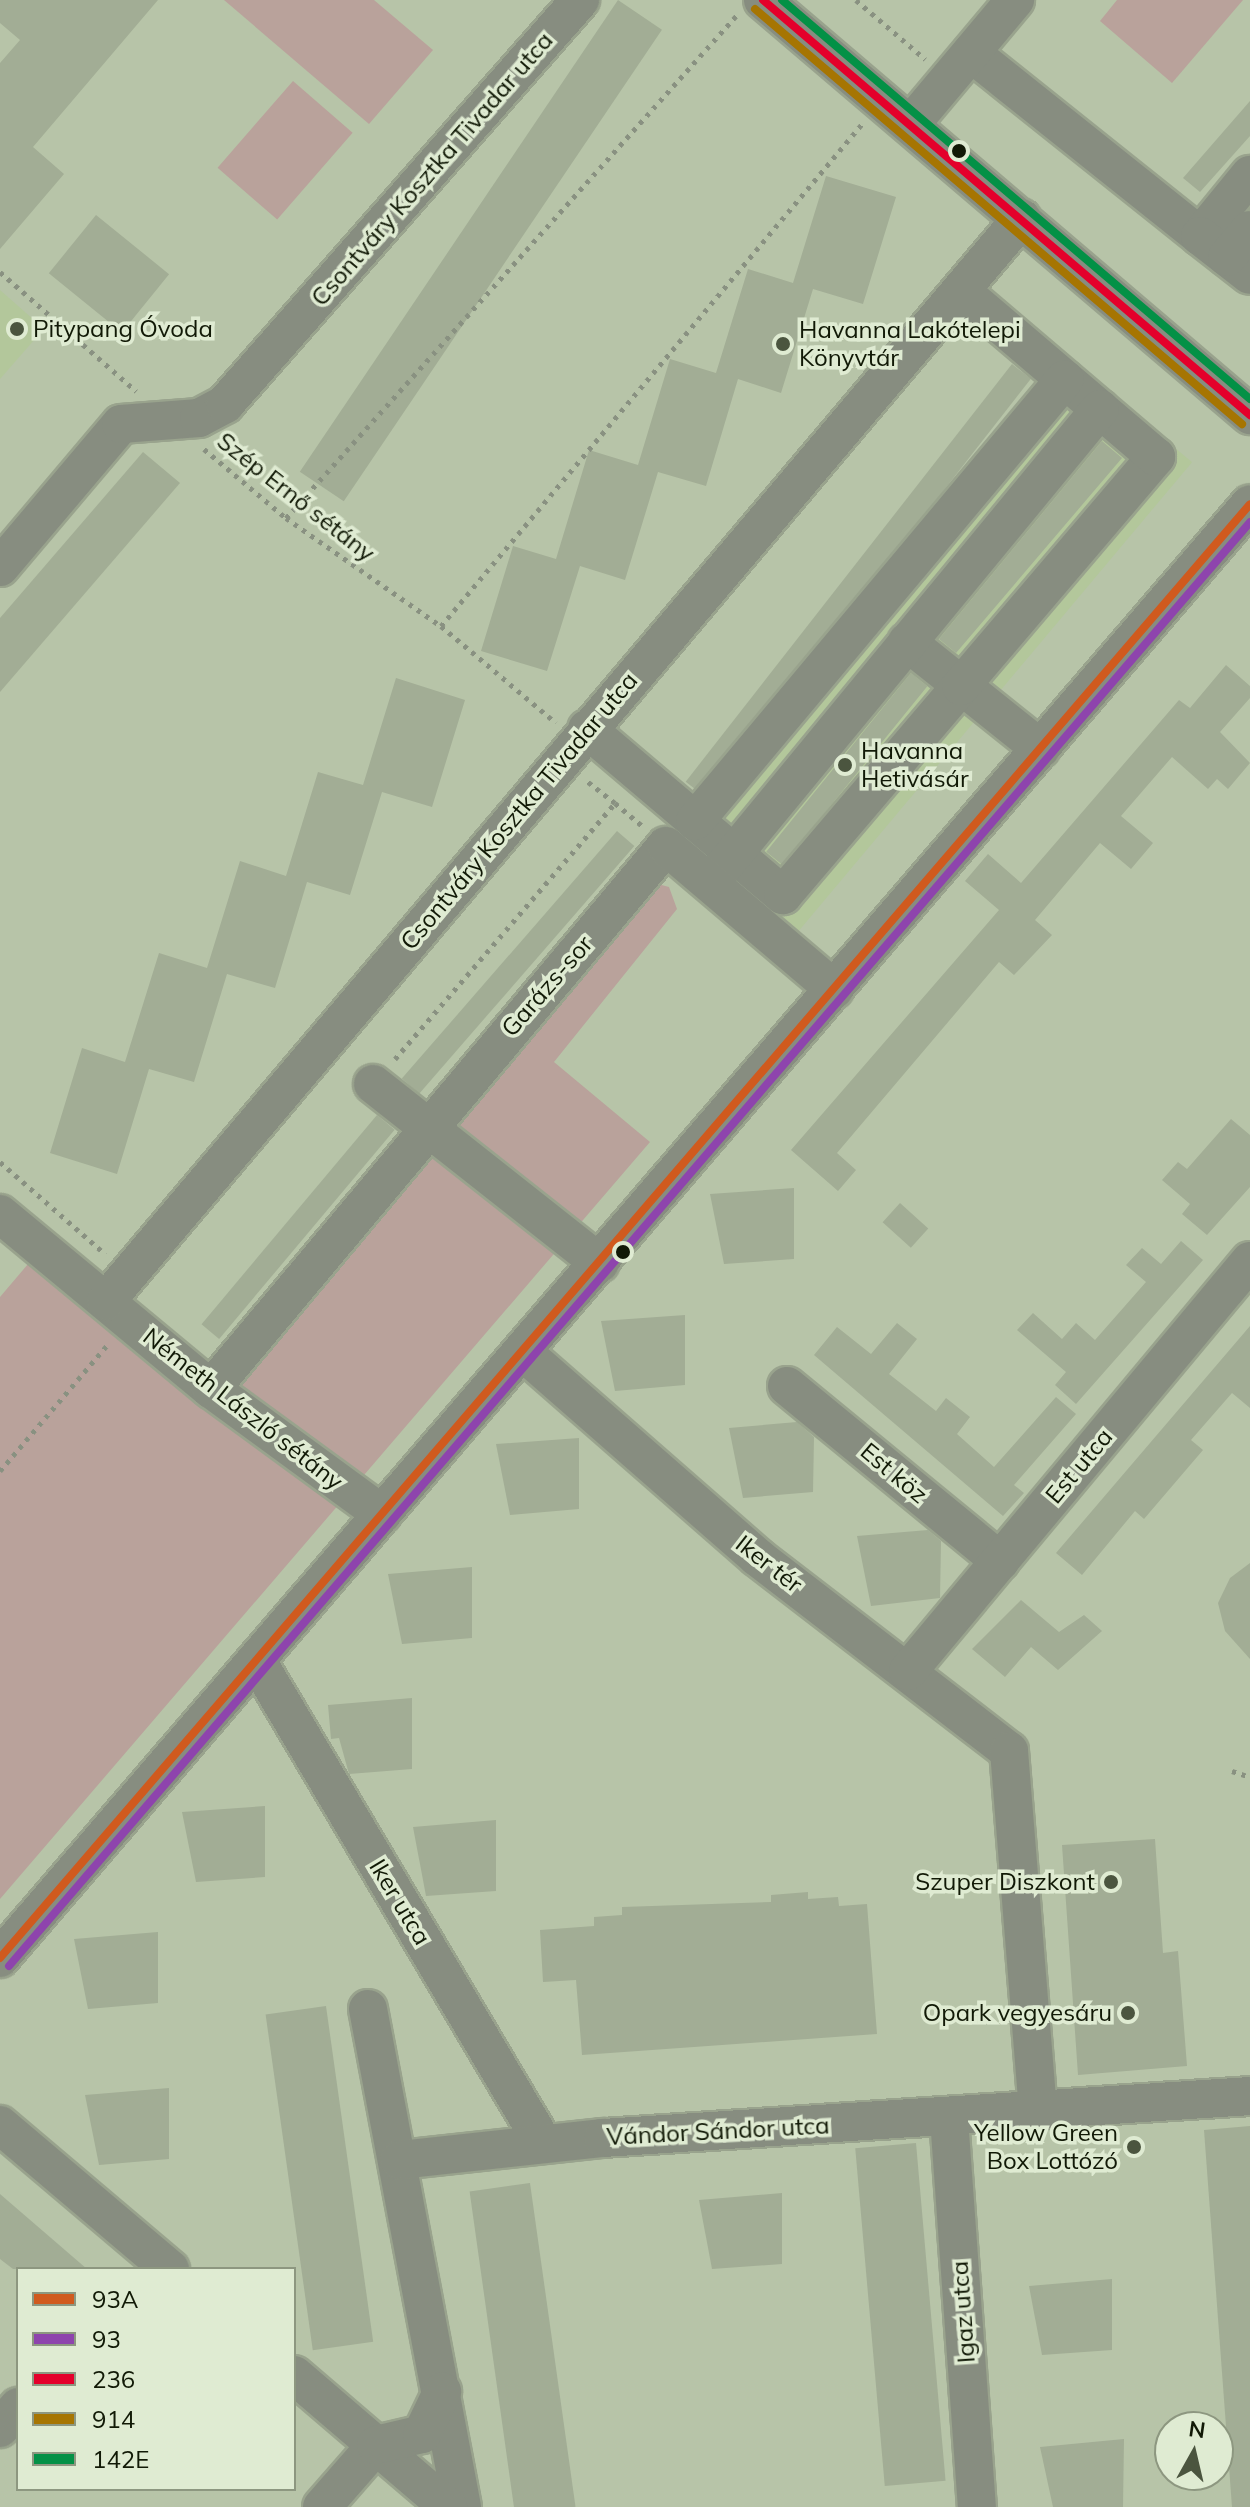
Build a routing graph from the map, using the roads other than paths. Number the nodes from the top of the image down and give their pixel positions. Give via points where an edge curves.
1 (580, 0) edge
2 (1015, 0) edge
3 (751, 6) edge
4 (960, 66) junction
5 (897, 111) junction
6 (1250, 175) edge
7 (1022, 218) junction
8 (1232, 250) edge
9 (961, 291) junction
10 (1065, 379) junction
11 (1100, 409) junction
12 (1250, 415) edge
13 (1250, 504) edge
14 (0, 567) edge
15 (907, 642) junction
16 (961, 686) junction
17 (575, 744) junction
18 (1041, 749) junction
19 (695, 821) junction
20 (732, 853) junction
21 (710, 883) junction
22 (834, 989) junction
23 (373, 1084) road end
24 (427, 1125) junction
25 (0, 1214) edge
26 (1250, 1261) edge
27 (600, 1263) junction
28 (117, 1288) junction
29 (523, 1352) junction
30 (787, 1386) dead end
31 (211, 1389) junction
32 (382, 1514) junction
33 (1000, 1561) junction
34 (257, 1661) junction
35 (908, 1671) junction
36 (0, 1958) edge
37 (368, 2009) dead end
38 (1250, 2096) edge
39 (1038, 2111) junction
40 (949, 2118) junction
41 (0, 2125) edge
42 (543, 2143) junction
43 (399, 2160) junction
44 (152, 2264) edge
45 (296, 2377) edge
46 (442, 2392) junction
47 (16, 2409) edge
48 (0, 2428) edge
49 (376, 2445) junction
50 (322, 2507) edge
51 (448, 2507) edge
52 (462, 2507) edge
53 (977, 2507) edge

1 - 14 street, Csontváry Kosztka Tivadar utca via 225,404 171,421 121,424
2 - 4 street
3 - 5 street
4 - 5 street
4 - 8 street
5 - 7 street
6 - 8 street
7 - 9 street, Csontváry Kosztka Tivadar utca
7 - 12 street
9 - 10 street
9 - 17 street, Csontváry Kosztka Tivadar utca
10 - 11 street
10 - 19 street
11 - 15 street
11 - 16 street via 1156,457
13 - 18 street
15 - 16 street
15 - 20 street
16 - 18 street
16 - 20 street via 783,895
17 - 19 street
17 - 28 street, Csontváry Kosztka Tivadar utca
18 - 22 street
19 - 20 street
20 - 21 street
21 - 22 street
21 - 24 street, Garázs-sor via 666,846
22 - 27 street
23 - 24 street
24 - 27 street
24 - 31 street, Garázs-sor
25 - 28 street
26 - 33 street, Est utca
27 - 29 street
28 - 31 street, Németh László sétány
29 - 32 street
29 - 35 street, Iker tér via 757,1557
30 - 33 street, Est köz
31 - 32 street, Németh László sétány
32 - 34 street
33 - 35 street, Est utca
34 - 36 street
34 - 42 street, Iker utca
35 - 39 street, Iker tér via 995,1738 1015,1771
37 - 43 street
38 - 39 street, Vándor Sándor utca
39 - 40 street, Vándor Sándor utca
40 - 42 street, Vándor Sándor utca
40 - 53 street, Igaz utca
41 - 44 street
42 - 43 street, Vándor Sándor utca
43 - 46 street
45 - 49 street
46 - 49 street via 422,2434
46 - 52 street
47 - 48 street
49 - 50 street
49 - 51 street

